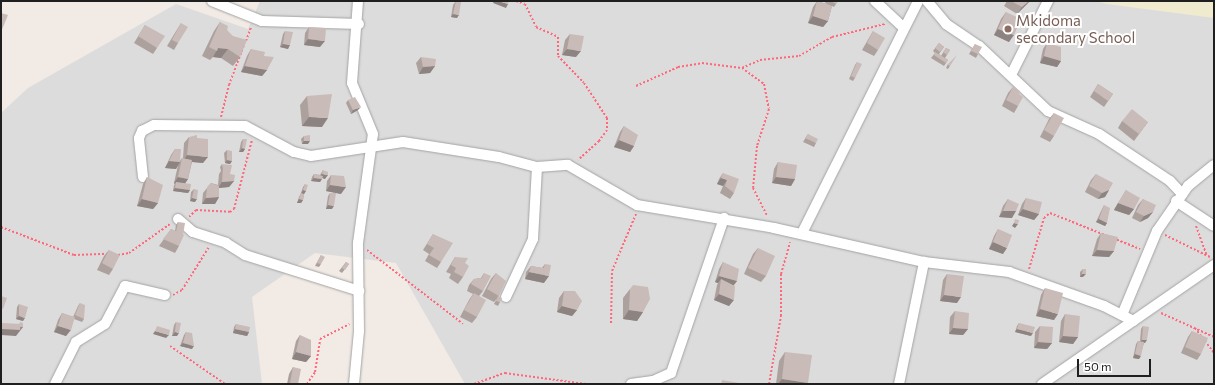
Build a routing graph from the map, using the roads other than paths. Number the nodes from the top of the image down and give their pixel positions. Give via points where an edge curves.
1 (212, 1) edge
2 (358, 1) edge
3 (875, 1) edge
4 (918, 1) edge
5 (927, 1) edge
6 (1048, 1) edge
7 (899, 22) junction
8 (359, 24) junction
9 (1011, 75) junction
10 (372, 147) junction
11 (1214, 165) edge
12 (538, 167) junction
13 (143, 177) dead end
14 (1179, 198) junction
15 (724, 218) junction
16 (178, 219) road end
17 (1214, 226) edge
18 (798, 232) junction
19 (924, 262) junction
20 (1214, 266) edge
21 (359, 291) junction
22 (165, 295) road end
23 (506, 297) dead end
24 (1122, 315) junction
25 (1133, 321) junction
26 (55, 384) edge
27 (354, 384) edge
28 (631, 384) edge
29 (899, 384) edge
30 (1042, 384) edge

1 - 8 street via 251,18 276,22
2 - 8 street
3 - 7 street
4 - 7 street
5 - 9 street via 946,24 979,46
6 - 9 street
7 - 18 street via 843,156
8 - 10 street via 352,83 371,124
9 - 14 street via 1048,111 1099,134 1170,181
10 - 12 street via 403,142 499,157
10 - 13 street via 306,155 254,129 154,125 142,131 139,138
10 - 21 street via 358,243
11 - 14 street via 1202,172
12 - 15 street via 574,166 637,205
12 - 23 street via 533,238
14 - 17 street via 1188,209
14 - 24 street via 1157,231
15 - 18 street
15 - 28 street via 673,370 665,378
16 - 21 street via 193,232 214,239 245,255
18 - 19 street
19 - 24 street via 1027,276
19 - 29 street
20 - 25 street
21 - 27 street
22 - 26 street via 125,286 105,324 76,342
24 - 25 street
25 - 30 street

